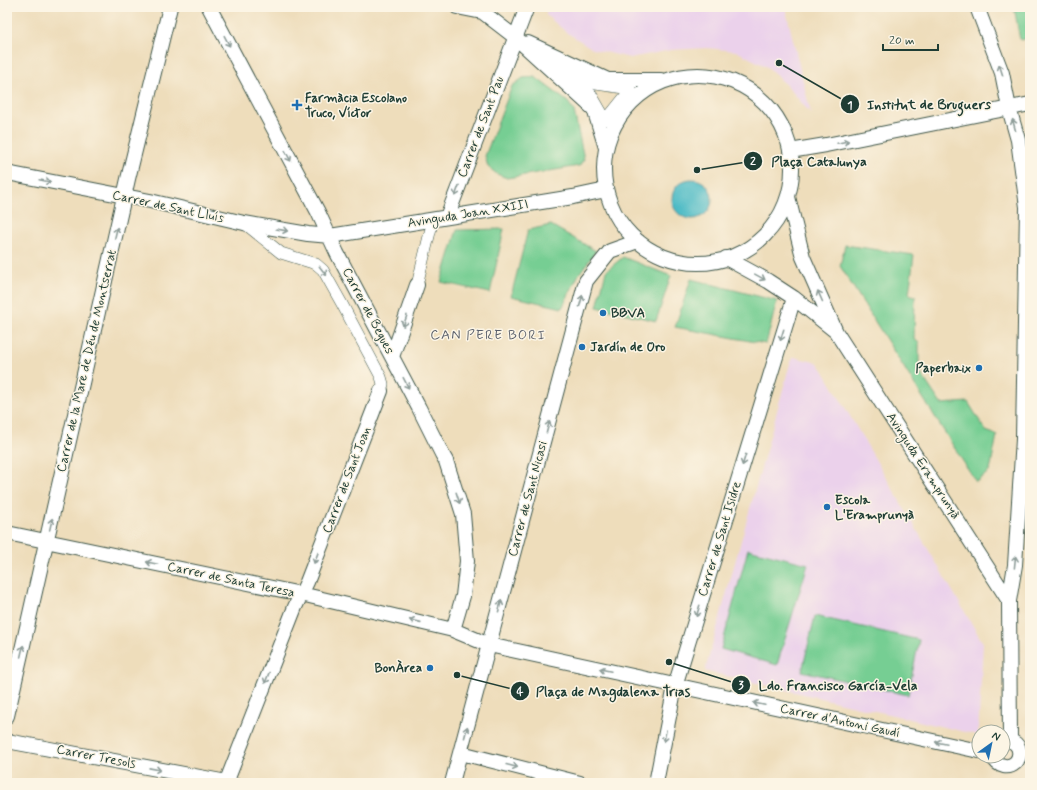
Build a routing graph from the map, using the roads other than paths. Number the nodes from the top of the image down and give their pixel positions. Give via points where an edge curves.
1 (170, 7) edge
2 (209, 7) edge
3 (457, 7) edge
4 (527, 7) edge
5 (977, 7) edge
6 (479, 9) edge
7 (515, 37) junction
8 (529, 45) joint
9 (666, 80) junction
10 (1030, 104) edge
11 (1009, 108) junction
12 (606, 148) junction
13 (790, 151) junction
14 (7, 173) edge
15 (606, 190) junction
16 (124, 197) junction
17 (788, 197) junction
18 (447, 217) junction
19 (433, 220) junction
20 (244, 223) junction
21 (330, 236) junction
22 (638, 241) junction
23 (726, 258) junction
24 (417, 285) joint
25 (794, 298) junction
26 (836, 332) junction
27 (392, 357) junction
28 (381, 391) joint
29 (7, 533) edge
30 (47, 541) junction
31 (301, 594) junction
32 (1009, 601) junction
33 (453, 630) junction
34 (489, 645) junction
35 (675, 686) junction
36 (7, 716) edge
37 (1006, 724) edge
38 (7, 741) edge
39 (1011, 741) edge
40 (971, 750) edge
41 (461, 753) junction
42 (1024, 762) edge
43 (998, 764) edge
44 (228, 783) edge
45 (452, 783) edge
46 (580, 783) edge
47 (656, 783) edge

1 - 16 street, Carrer de la Mare de Déu de Montserrat
2 -> 21 street, Carrer de Begues
3 - 6 street
4 - 7 street, Carrer de Sant Pau
11 -> 5 street via 1002,72
6 - 7 street
7 - 9 street via 608,80
7 - 12 street via 594,109
7 -> 18 street, Carrer de Sant Pau
8 - 8 street via 596,84 631,88 606,120 591,94
9 - 12 street via 641,94 627,107 612,130
9 - 13 street via 686,76 708,76 732,82 748,90 773,112
10 - 11 street
13 -> 11 street
32 -> 11 street via 1015,565 1022,455 1027,207 1018,140
12 - 15 street
13 - 17 street via 792,170
14 -> 16 street, Carrer de Sant Lluís
15 - 18 street, Avinguda Joan XXIII
15 - 22 street via 617,217
16 - 20 street, Carrer de Sant Lluís
30 -> 16 street, Carrer de la Mare de Déu de Montserrat
17 - 23 street via 781,214 765,235 743,252
26 -> 17 street via 803,257
18 - 19 street, Avinguda Joan XXIII
19 - 21 street, Avinguda Joan XXIII
19 - 24 street
20 -> 21 street, Carrer de Sant Lluís
20 -> 28 street, Carrer de Sant Joan via 282,253 316,264 323,270 381,377
21 - 27 street, Carrer de Begues
22 - 23 street via 658,254 680,261 703,263
34 -> 22 street, Carrer de Sant Nicasi via 586,281 610,251
23 -> 25 street
24 -> 27 street
25 - 26 street
25 -> 35 street, Carrer de Sant Isidre
26 - 32 street, Avinguda Eramprunyà
27 -> 33 street, Carrer de Begues via 446,461 464,514 467,561 463,596
28 -> 31 street, Carrer de Sant Joan
29 - 30 street, Carrer de Santa Teresa
31 -> 30 street, Carrer de Santa Teresa
36 -> 30 street, Carrer de la Mare de Déu de Montserrat
33 -> 31 street, Carrer de Santa Teresa
31 -> 44 street, Carrer de Sant Joan
32 - 37 street
33 - 34 street, Carrer de Santa Teresa
35 -> 34 street, Carrer d'Antoni Gaudí
41 -> 34 street, Carrer de Sant Nicasi
40 -> 35 street, Carrer d'Antoni Gaudí
35 -> 47 street, Carrer de Sant Isidre
38 -> 44 street, Carrer Tresols
39 - 42 street via 1018,746
41 - 45 street, Carrer de Sant Nicasi
41 -> 46 street
42 - 43 street via 1011,766

